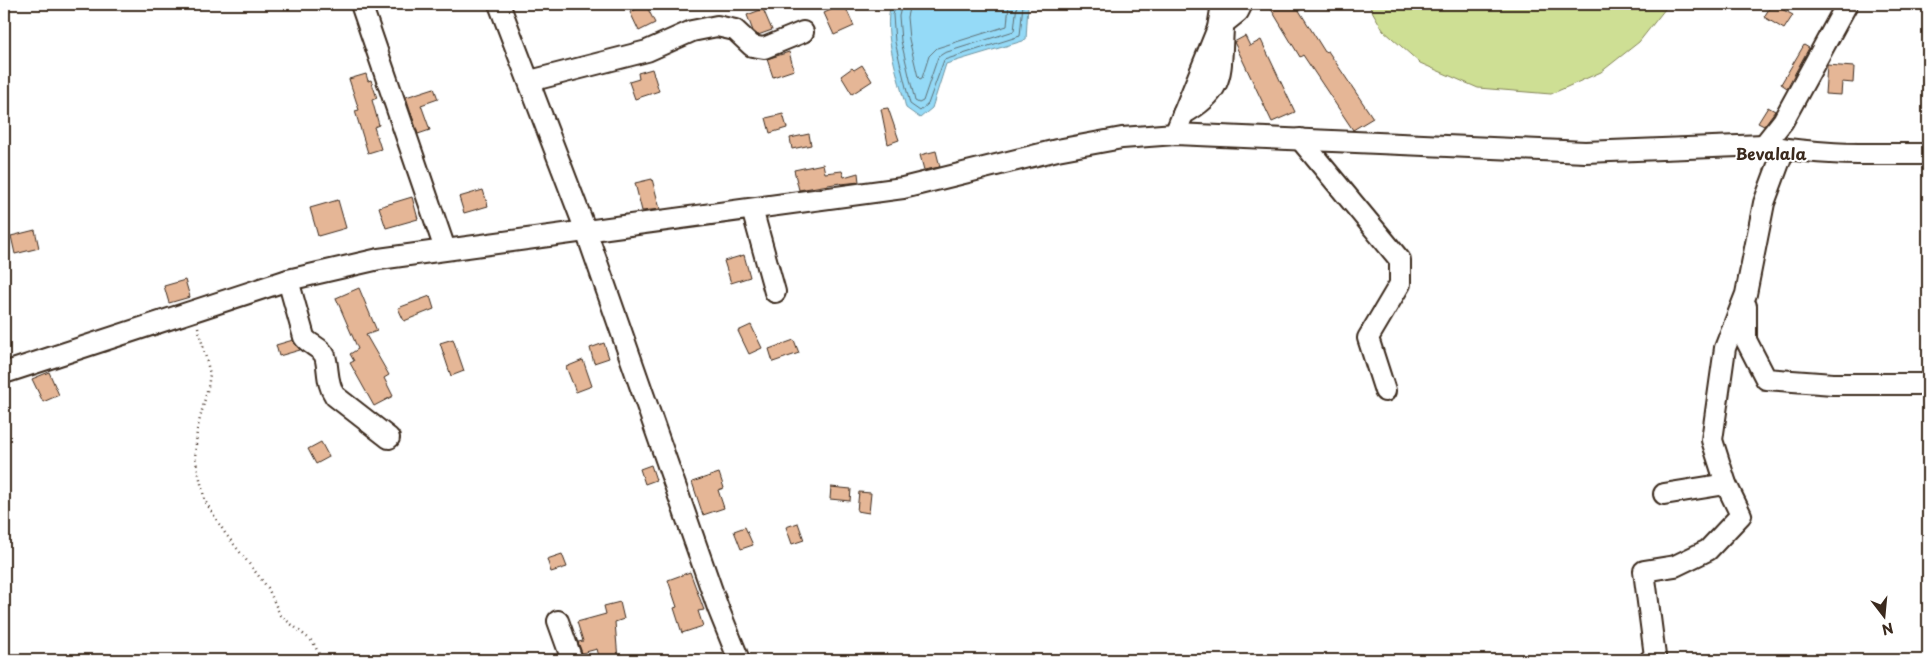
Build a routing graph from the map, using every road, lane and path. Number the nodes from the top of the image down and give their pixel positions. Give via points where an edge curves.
1 (361, 4) edge
2 (499, 4) edge
3 (1242, 4) edge
4 (1847, 4) edge
5 (1221, 16) edge
6 (803, 32) dead end
7 (530, 81) junction
8 (1175, 134) junction
9 (1300, 139) junction
10 (1764, 145) junction
11 (1784, 149) junction
12 (1928, 154) edge
13 (752, 209) junction
14 (586, 231) junction
15 (445, 249) junction
16 (288, 280) junction
17 (775, 292) dead end
18 (1746, 294) junction
19 (194, 311) junction
20 (4, 373) edge
21 (1927, 384) dead end
22 (1385, 390) dead end
23 (389, 438) dead end
24 (1726, 484) junction
25 (1664, 494) dead end
26 (558, 621) dead end
27 (322, 660) edge
28 (572, 660) edge
29 (740, 660) edge
30 (1650, 660) edge

1 - 15 street
2 - 7 street
3 - 5 street via 1238,12
4 - 10 street via 1783,121
5 - 8 street
6 - 7 street via 764,48 752,46 735,30 717,26 692,31 647,52
7 - 14 street
8 - 9 street
8 - 13 street via 1122,138 1057,150 903,188
9 - 10 street via 1585,152
9 - 22 street via 1400,260 1400,284 1368,338
10 - 11 street
11 - 12 street via 1829,154
11 - 18 street via 1764,203
13 - 14 street
13 - 17 street
14 - 15 street
14 - 29 street via 718,608
15 - 16 street via 379,259
16 - 19 street
16 - 23 street via 304,337 324,354 330,389
18 - 21 street via 1746,340 1766,379 1833,384
18 - 24 street via 1725,348 1712,440
19 - 20 street
19 - 27 path via 210,374 197,430 195,458 205,501 268,588 280,615 314,642
24 - 25 street
24 - 30 street via 1741,516 1708,550 1675,566 1644,571 1655,656
26 - 28 street

